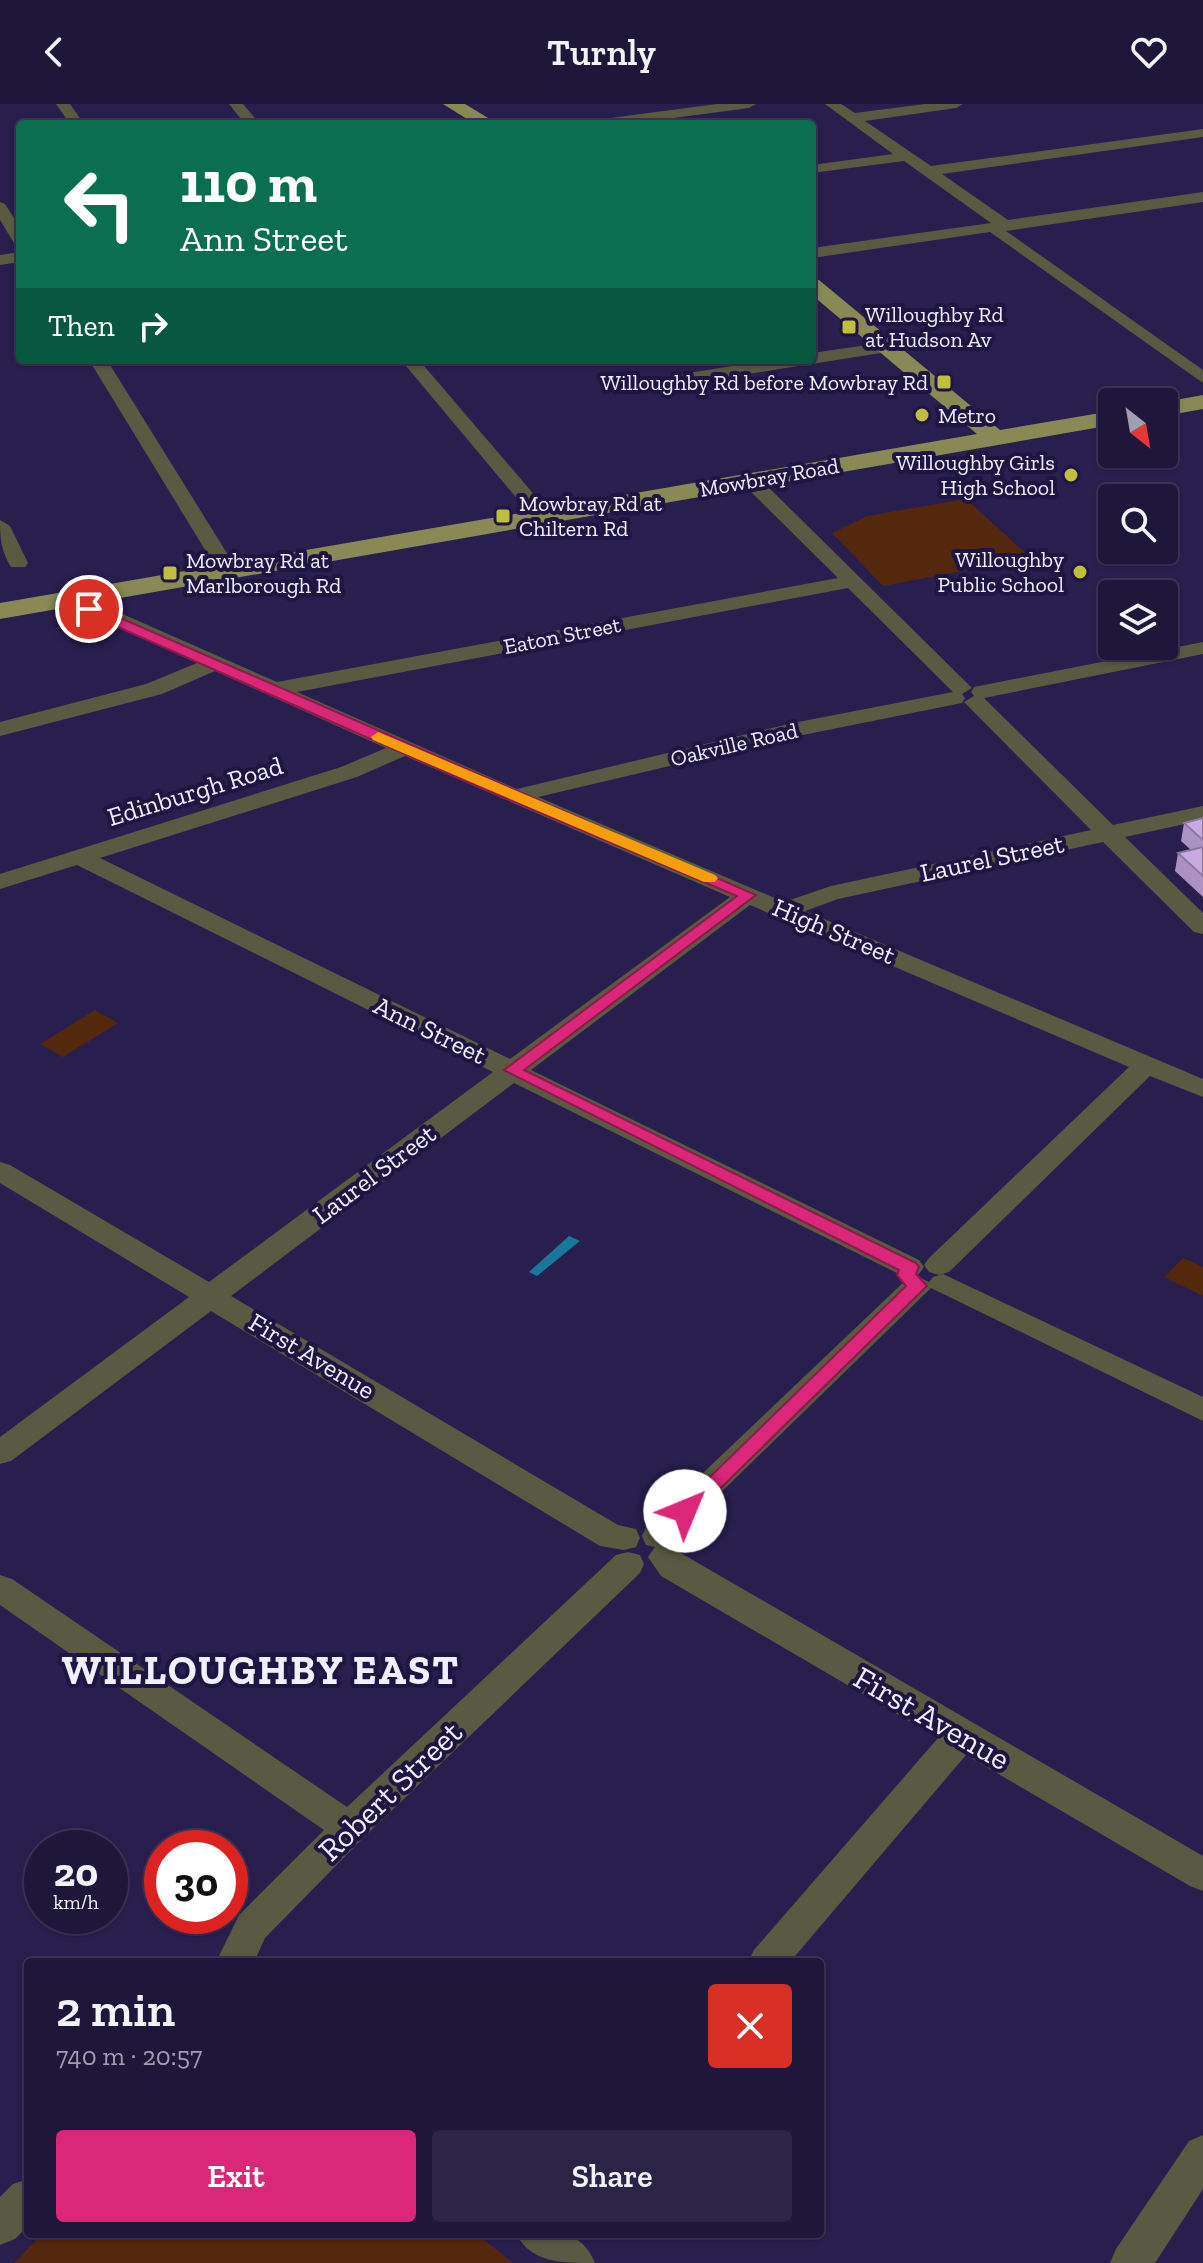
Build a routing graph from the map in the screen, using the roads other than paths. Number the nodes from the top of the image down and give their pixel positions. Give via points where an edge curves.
1 (236, 104) edge
2 (452, 104) edge
3 (749, 104) edge
4 (832, 104) edge
5 (956, 104) edge
6 (852, 118) junction
7 (250, 120) edge
8 (482, 120) edge
9 (626, 120) edge
10 (1203, 133) edge
11 (908, 156) junction
12 (816, 168) edge
13 (930, 171) junction
14 (1203, 197) edge
15 (0, 207) edge
16 (1000, 228) junction
17 (16, 233) edge
18 (816, 252) edge
19 (816, 287) edge
20 (888, 347) junction
21 (816, 357) edge
22 (100, 364) edge
23 (413, 364) edge
24 (777, 364) edge
25 (1203, 378) edge
26 (633, 387) dead end
27 (1203, 402) edge
28 (955, 404) junction
29 (1178, 406) edge
30 (1098, 420) edge
31 (1060, 427) junction
32 (995, 438) junction
33 (750, 480) junction
34 (542, 516) junction
35 (0, 526) edge
36 (18, 563) dead end
37 (228, 571) junction
38 (853, 581) junction
39 (70, 598) junction
40 (0, 611) edge
41 (1203, 648) edge
42 (212, 664) junction
43 (271, 690) junction
44 (968, 695) junction
45 (0, 729) edge
46 (404, 748) junction
47 (515, 796) junction
48 (1203, 813) edge
49 (1106, 833) junction
50 (79, 857) junction
51 (0, 882) edge
52 (748, 895) junction
53 (784, 910) junction
54 (1203, 927) edge
55 (1147, 1065) junction
56 (512, 1070) junction
57 (1203, 1089) edge
58 (0, 1171) edge
59 (927, 1275) junction
60 (211, 1295) junction
61 (1203, 1410) edge
62 (0, 1453) edge
63 (661, 1547) junction
64 (626, 1551) junction
65 (0, 1588) edge
66 (961, 1736) junction
67 (349, 1828) junction
68 (1203, 1875) edge
69 (237, 1958) edge
70 (770, 1958) edge
71 (1203, 2154) edge
72 (542, 2238) edge
73 (574, 2263) edge
74 (1131, 2263) edge

1 - 7 street
2 - 8 main road
3 - 9 street
4 - 6 street
5 - 6 street
6 - 11 street
10 - 13 street
11 - 12 street
11 - 13 street
13 - 16 street via 1002,223
14 - 16 street
15 - 17 street
16 - 18 street
16 - 25 street via 998,232
19 - 20 main road
20 - 21 street
20 - 28 main road
22 - 37 street
23 - 34 street
24 - 26 street
27 - 29 main road
28 - 31 main road via 1006,423
28 - 32 main road
30 - 31 main road, Mowbray Road
31 - 32 main road, Mowbray Road
32 - 33 main road, Mowbray Road
33 - 34 main road, Mowbray Road
33 - 38 street
34 - 37 main road, Mowbray Road
35 - 36 street
37 - 39 main road, Mowbray Road
38 - 43 street, Eaton Street
38 - 44 street
39 - 40 main road, Mowbray Road
39 - 42 street, High Street
41 - 44 street, Oakville Road
42 - 43 street, High Street
42 - 45 street via 154,689
43 - 46 street, High Street
44 - 47 street, Oakville Road
44 - 49 street
46 - 47 street, High Street
46 - 50 street, Edinburgh Road via 349,772
47 - 52 street, High Street
48 - 49 street, Laurel Street
49 - 53 street, Laurel Street via 842,890
49 - 54 street
50 - 51 street, Edinburgh Road
50 - 56 street, Ann Street
52 - 53 street, High Street
52 - 56 street, Laurel Street
53 - 55 street, High Street
55 - 57 street, High Street
55 - 59 street
56 - 59 street, Ann Street
56 - 60 street, Laurel Street
58 - 60 street, First Avenue
59 - 61 street, Ann Street
59 - 63 street
60 - 62 street, Laurel Street
60 - 64 street, First Avenue via 612,1537
63 - 64 street via 652,1566
63 - 66 street, First Avenue via 673,1567
64 - 67 street, Robert Street
65 - 67 street
66 - 68 street, First Avenue
66 - 70 street
67 - 69 street, Robert Street via 252,1927
71 - 74 street
72 - 73 street

